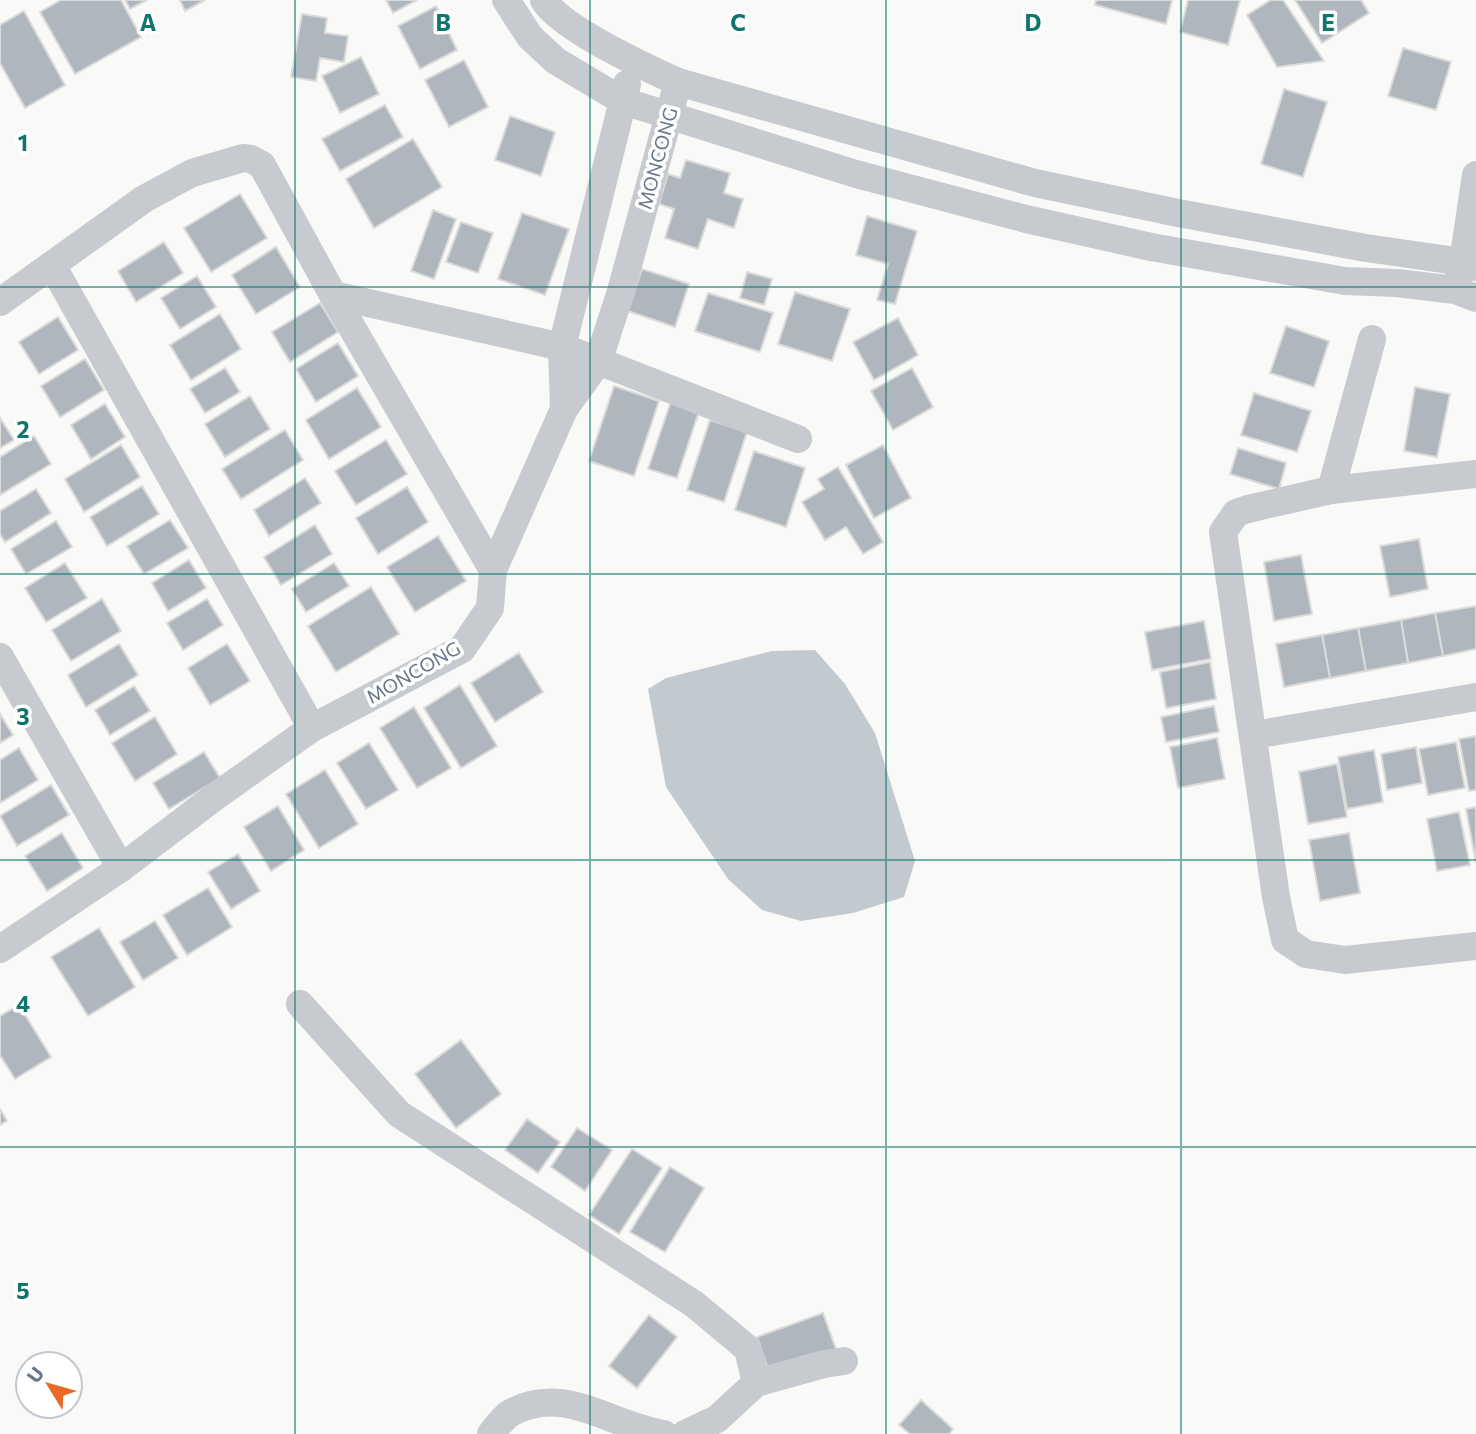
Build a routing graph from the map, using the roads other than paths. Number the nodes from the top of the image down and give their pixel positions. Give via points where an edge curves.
1 (506, 0) edge
2 (544, 0) edge
3 (632, 62) junction
4 (678, 82) junction
5 (623, 101) junction
6 (668, 116) junction
7 (1476, 175) edge
8 (1473, 211) edge
9 (1469, 264) edge
10 (52, 265) junction
11 (1466, 294) edge
12 (333, 295) junction
13 (0, 302) edge
14 (1372, 339) dead end
15 (562, 347) junction
16 (598, 362) junction
17 (564, 409) junction
18 (798, 439) dead end
19 (1476, 474) edge
20 (1331, 490) junction
21 (493, 570) junction
22 (0, 657) edge
23 (1476, 697) edge
24 (313, 727) junction
25 (1254, 735) junction
26 (121, 868) junction
27 (1476, 946) edge
28 (0, 949) edge
29 (300, 1004) dead end
30 (844, 1361) dead end
31 (756, 1383) junction
32 (491, 1434) edge
33 (664, 1434) edge
34 (685, 1434) edge

1 - 5 street via 530,37 556,61
2 - 3 street via 574,28
3 - 4 street
3 - 5 street
4 - 6 street, MONCONG
4 - 9 street via 1035,183
5 - 6 street
5 - 15 street
6 - 11 street via 856,174 1051,225 1345,281 1397,283
6 - 16 street, MONCONG
7 - 8 street
8 - 9 street
9 - 11 street
10 - 12 street via 144,199 192,173 243,158 262,165
10 - 13 street
10 - 24 street
12 - 15 street
12 - 21 street
14 - 20 street
15 - 16 street
15 - 17 street
16 - 17 street, MONCONG
16 - 18 street
17 - 21 street, MONCONG
19 - 20 street
20 - 25 street via 1236,513 1223,532
21 - 24 street, MONCONG via 490,608 462,649
22 - 26 street
23 - 25 street
24 - 26 street, MONCONG
25 - 27 street via 1285,940 1306,954 1345,960
26 - 28 street, MONCONG
29 - 31 street via 399,1114 694,1304 748,1349
30 - 31 street
31 - 34 street via 717,1419
32 - 33 street via 508,1415 541,1401 586,1408

